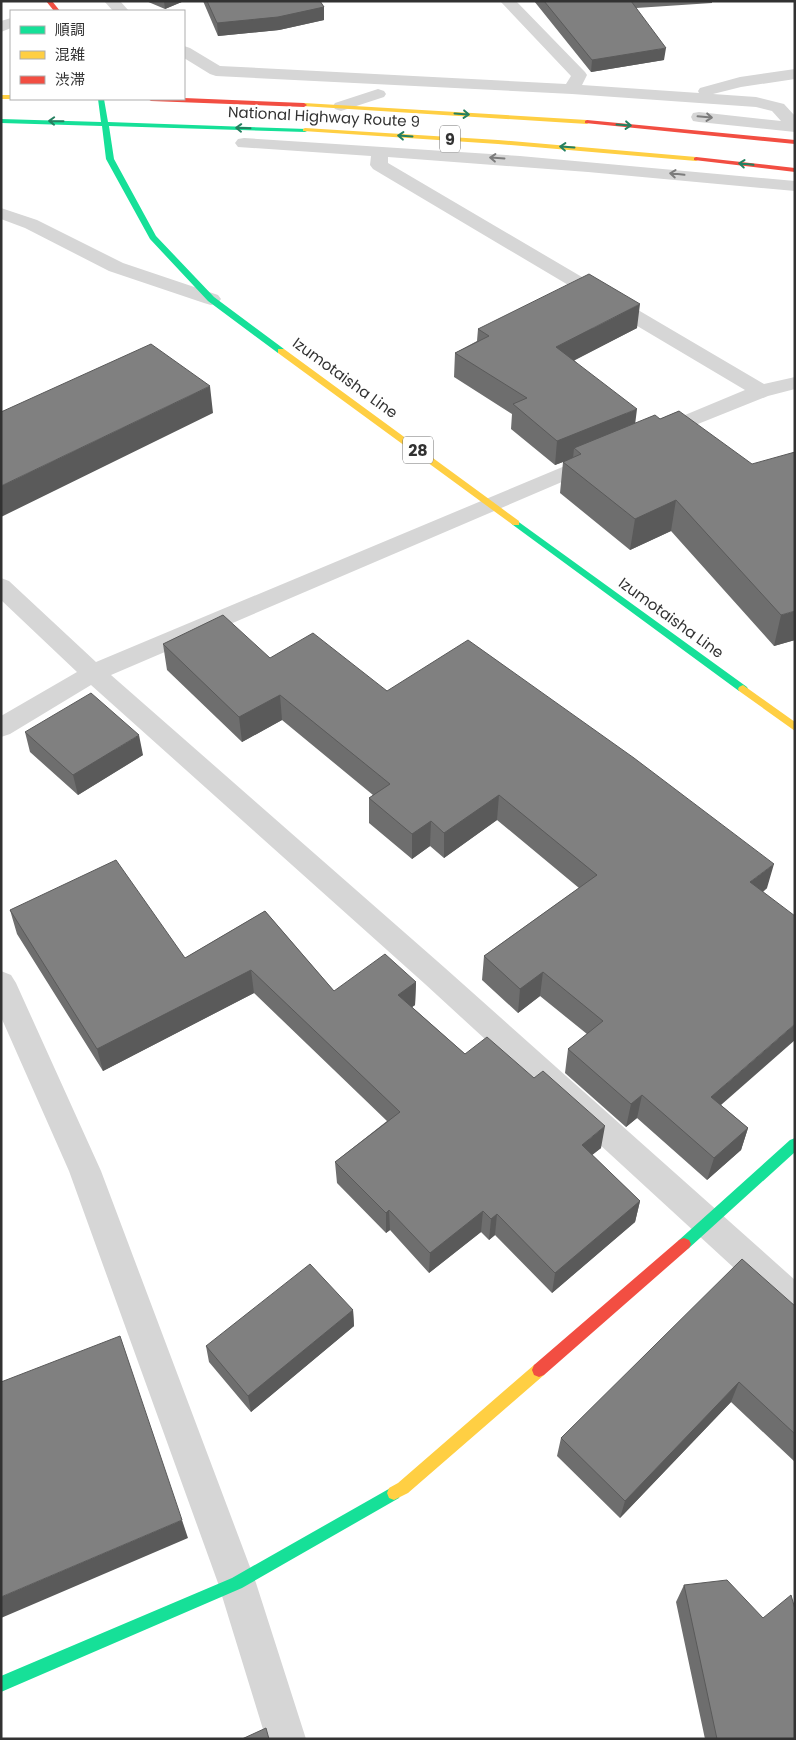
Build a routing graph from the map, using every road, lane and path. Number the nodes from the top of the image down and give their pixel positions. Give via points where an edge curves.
1 (111, 1) edge
2 (507, 1) edge
3 (120, 10) edge
4 (185, 52) edge
5 (795, 74) edge
6 (246, 87) dead end
7 (572, 89) junction
8 (378, 94) junction
9 (682, 97) junction
10 (101, 100) edge
11 (178, 100) edge
12 (341, 106) junction
13 (1, 121) edge
14 (105, 122) junction
15 (795, 126) edge
16 (795, 142) edge
17 (244, 143) dead end
18 (596, 149) junction
19 (380, 151) junction
20 (795, 170) edge
21 (653, 172) junction
22 (795, 186) edge
23 (1, 213) edge
24 (211, 298) junction
25 (795, 384) edge
26 (761, 391) junction
27 (490, 502) junction
28 (1, 586) edge
29 (93, 673) junction
30 (795, 727) edge
31 (1, 728) edge
32 (1, 984) edge
33 (795, 1144) edge
34 (708, 1223) junction
35 (795, 1302) edge
36 (236, 1583) junction
37 (1, 1684) edge
38 (286, 1739) edge

1 - 3 street
2 - 7 street via 579,75
4 - 7 street via 216,71
5 - 9 street via 740,82
6 - 8 street
7 - 9 street
8 - 12 street
8 -> 15 street
9 - 15 street via 756,102 778,107
10 - 14 main road, Izumotaisha Line / 28
11 - 12 main road, National Highway Route 9 / 9
12 -> 16 main road, National Highway Route 9 / 9 via 633,126
14 -> 13 main road, National Highway Route 9 / 9
18 -> 14 main road, National Highway Route 9 / 9 via 338,131
14 - 24 main road, Izumotaisha Line / 28 via 110,159 153,237
17 - 19 street
20 -> 18 main road, National Highway Route 9 / 9
18 - 21 street
21 -> 19 street
19 - 26 street via 379,165
22 -> 21 street
23 - 24 street via 31,224 116,267
24 - 27 main road, Izumotaisha Line / 28
25 - 26 street
26 - 27 street
27 - 29 street
27 - 30 main road, Izumotaisha Line / 28
28 - 29 street
29 - 31 street
29 - 34 street
32 - 36 street via 85,1171
33 - 34 main road
34 - 35 street
34 - 36 main road via 402,1488
36 - 37 main road
36 - 38 street

